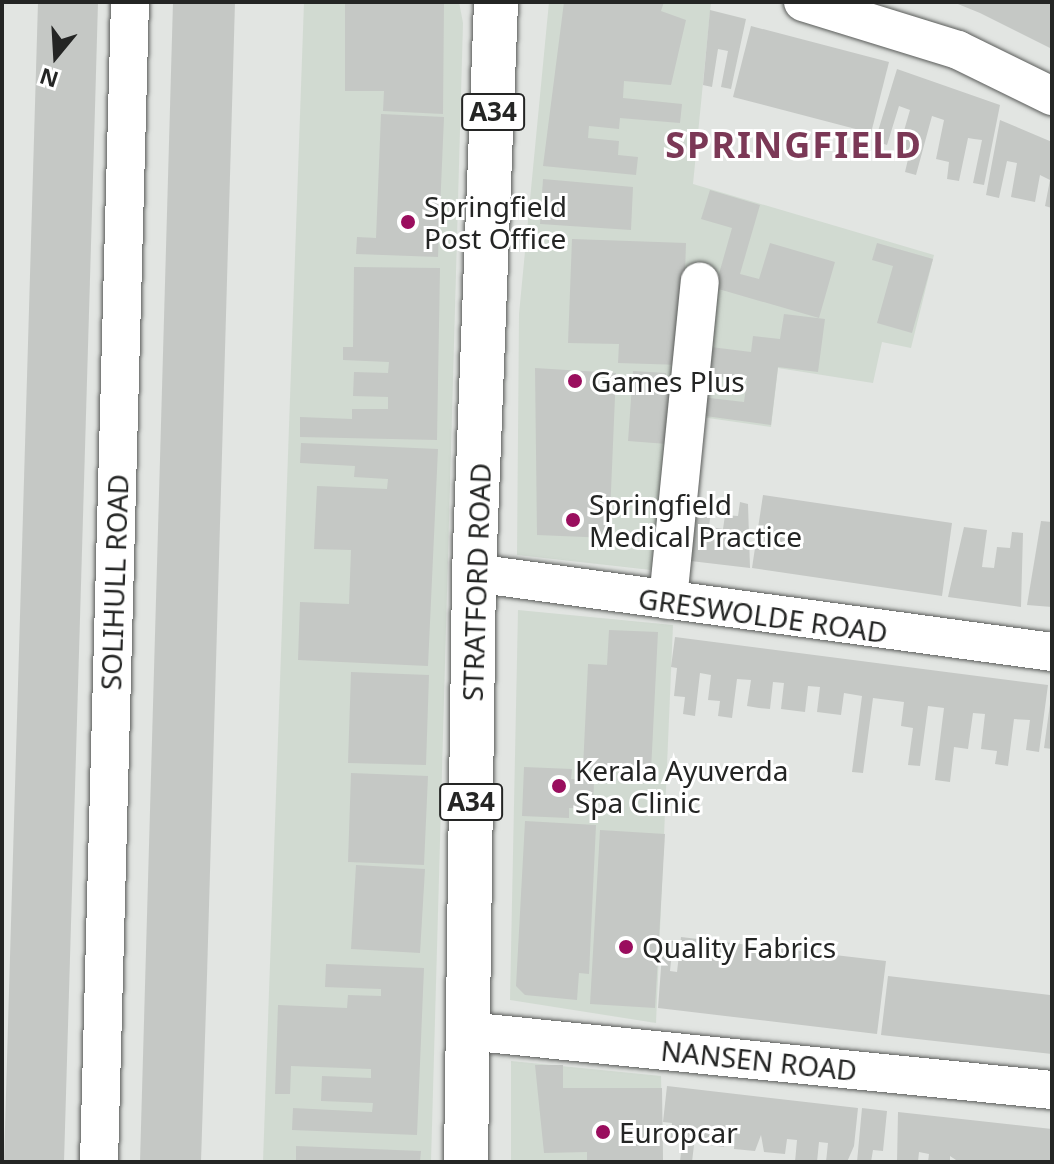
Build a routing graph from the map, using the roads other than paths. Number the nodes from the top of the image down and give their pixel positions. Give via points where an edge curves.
1 (130, 2) edge
2 (496, 2) edge
3 (803, 2) edge
4 (1052, 96) edge
5 (700, 282) dead end
6 (474, 573) junction
7 (668, 600) junction
8 (1052, 652) edge
9 (466, 1031) junction
10 (1052, 1090) edge
11 (99, 1162) edge
12 (466, 1162) edge

1 - 11 street, SOLIHULL ROAD
2 - 6 highway, STRATFORD ROAD / A34
3 - 4 street via 958,50
5 - 7 street
6 - 7 street, GRESWOLDE ROAD
6 - 9 highway, STRATFORD ROAD / A34
7 - 8 street, GRESWOLDE ROAD
9 - 10 street, NANSEN ROAD
9 - 12 highway, STRATFORD ROAD / A34

